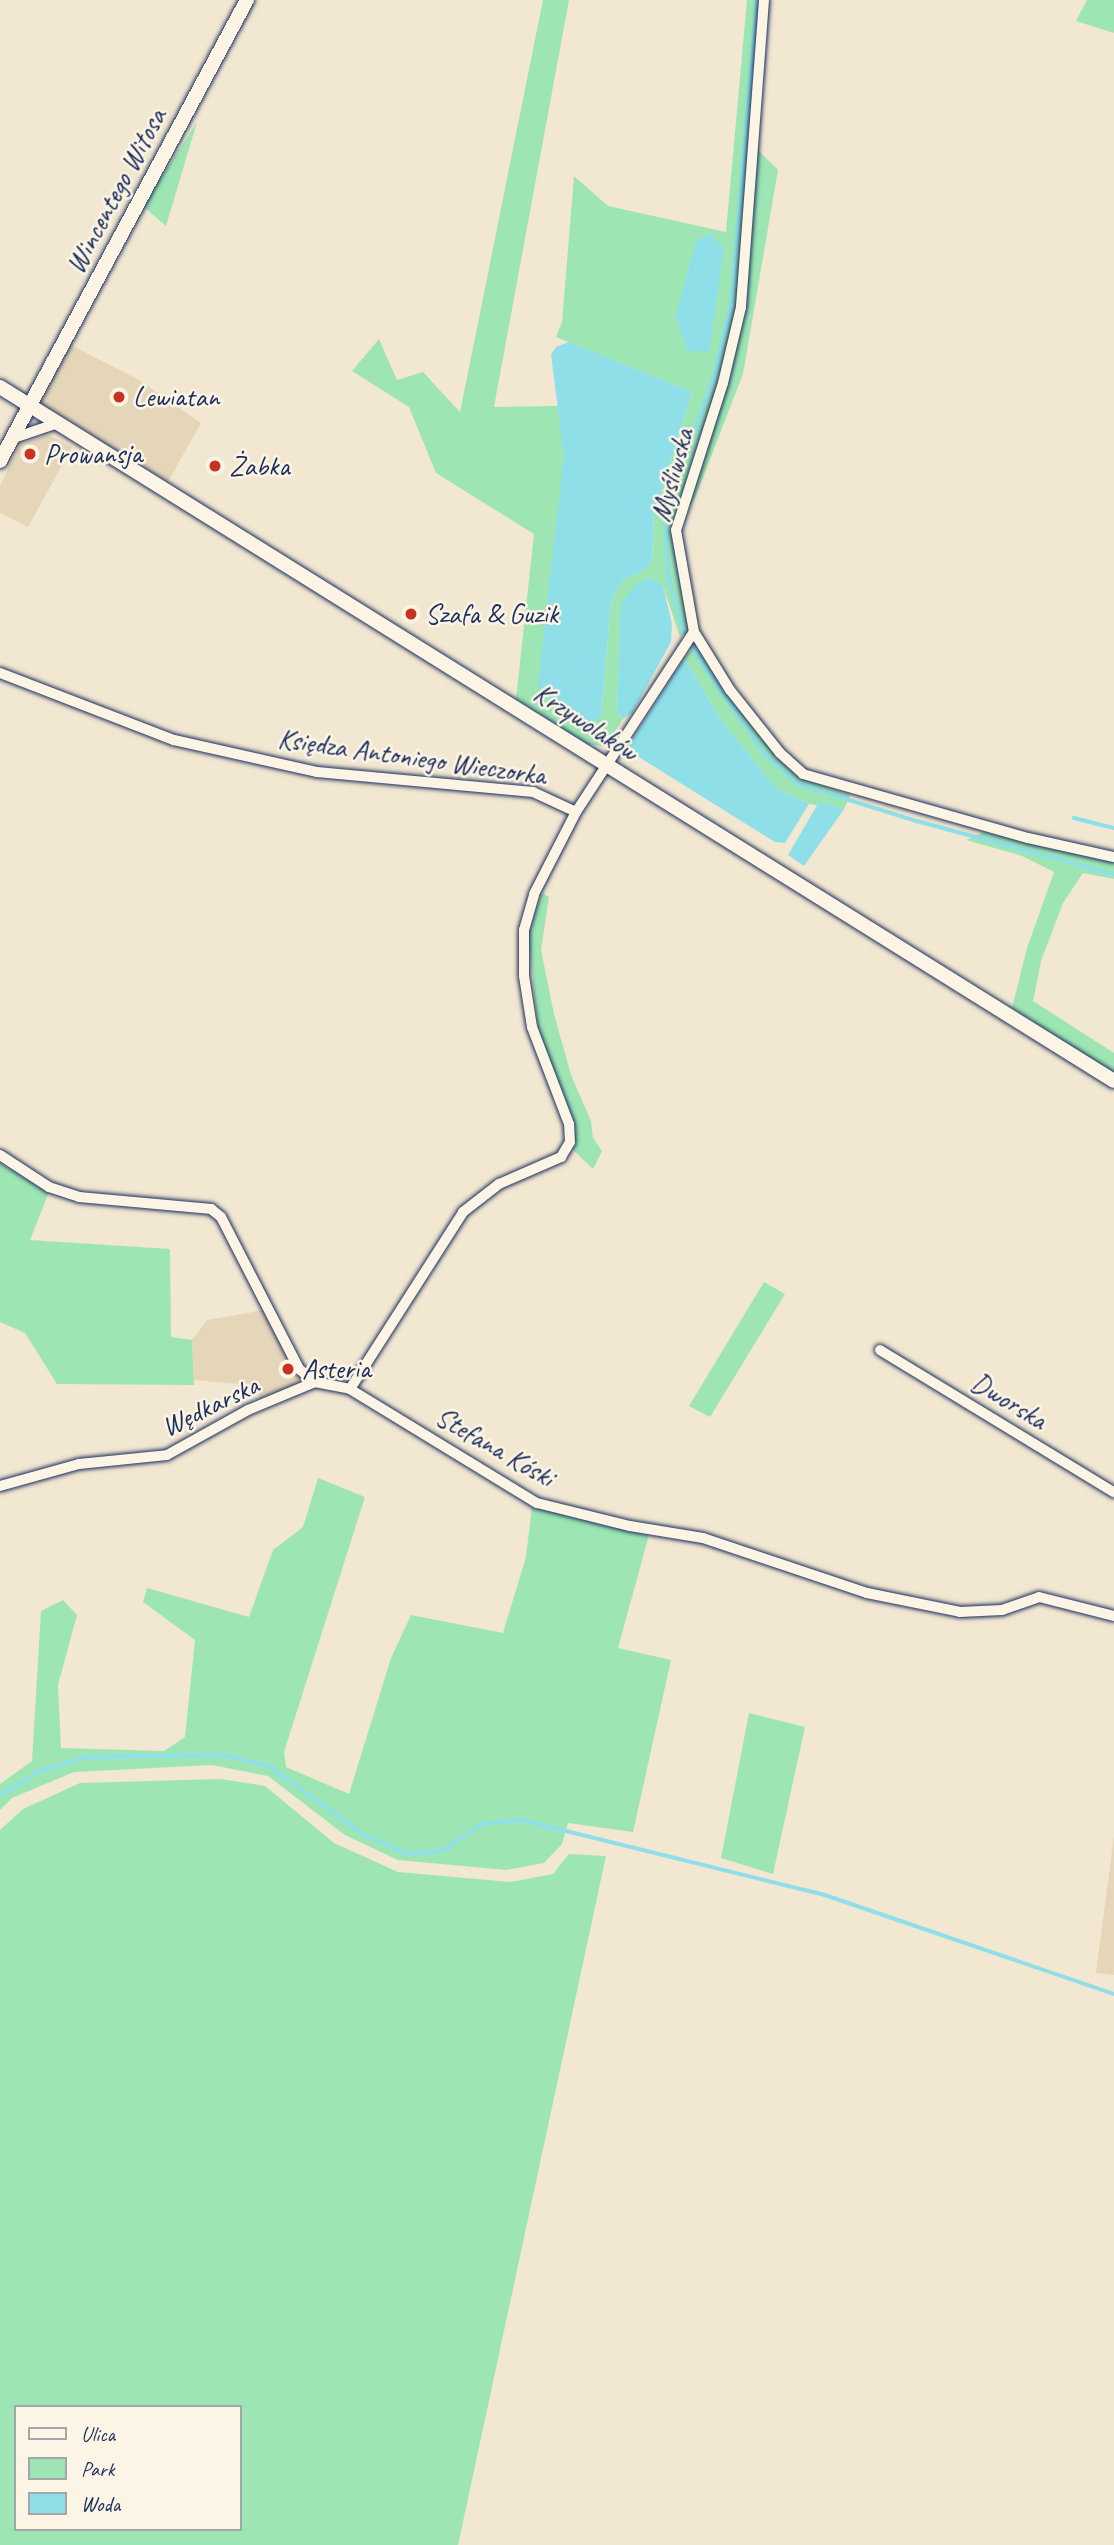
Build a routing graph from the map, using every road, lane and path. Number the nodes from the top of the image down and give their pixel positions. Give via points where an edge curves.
1 (247, 0) edge
2 (764, 0) edge
3 (0, 387) edge
4 (29, 406) junction
5 (58, 424) junction
6 (12, 439) junction
7 (0, 461) edge
8 (694, 632) junction
9 (0, 673) edge
10 (605, 765) junction
11 (576, 812) junction
12 (1114, 857) edge
13 (1114, 1081) edge
14 (0, 1155) edge
15 (880, 1350) dead end
16 (315, 1382) junction
17 (350, 1389) junction
18 (0, 1486) edge
19 (1114, 1492) edge
20 (1114, 1616) edge

1 - 4 street, Wincentego Witosa
2 - 8 street, Myśliwska via 741,307 723,383 677,530
3 - 4 street, Krzywolaków
4 - 5 street, Krzywolaków
4 - 6 street, Wincentego Witosa
5 - 6 street
5 - 10 street, Krzywolaków
6 - 7 street, Wincentego Witosa
8 - 10 street
8 - 12 street, Myśliwska via 730,690 780,753 803,774 1028,838
9 - 11 street, Księdza Antoniego Wieczorka via 174,740 317,772 533,792
10 - 11 street
10 - 13 street, Krzywolaków
11 - 17 street via 534,894 524,930 524,976 532,1027 569,1124 570,1142 561,1157 499,1184 463,1212
14 - 16 street via 49,1187 79,1198 211,1209 222,1217 299,1369
15 - 19 street, Dworska
16 - 17 street, Stefana Kóski
16 - 18 street, Wędkarska via 248,1410 167,1455 79,1464
17 - 20 street, Stefana Kóski via 537,1503 703,1538 867,1593 960,1612 1002,1610 1039,1597

